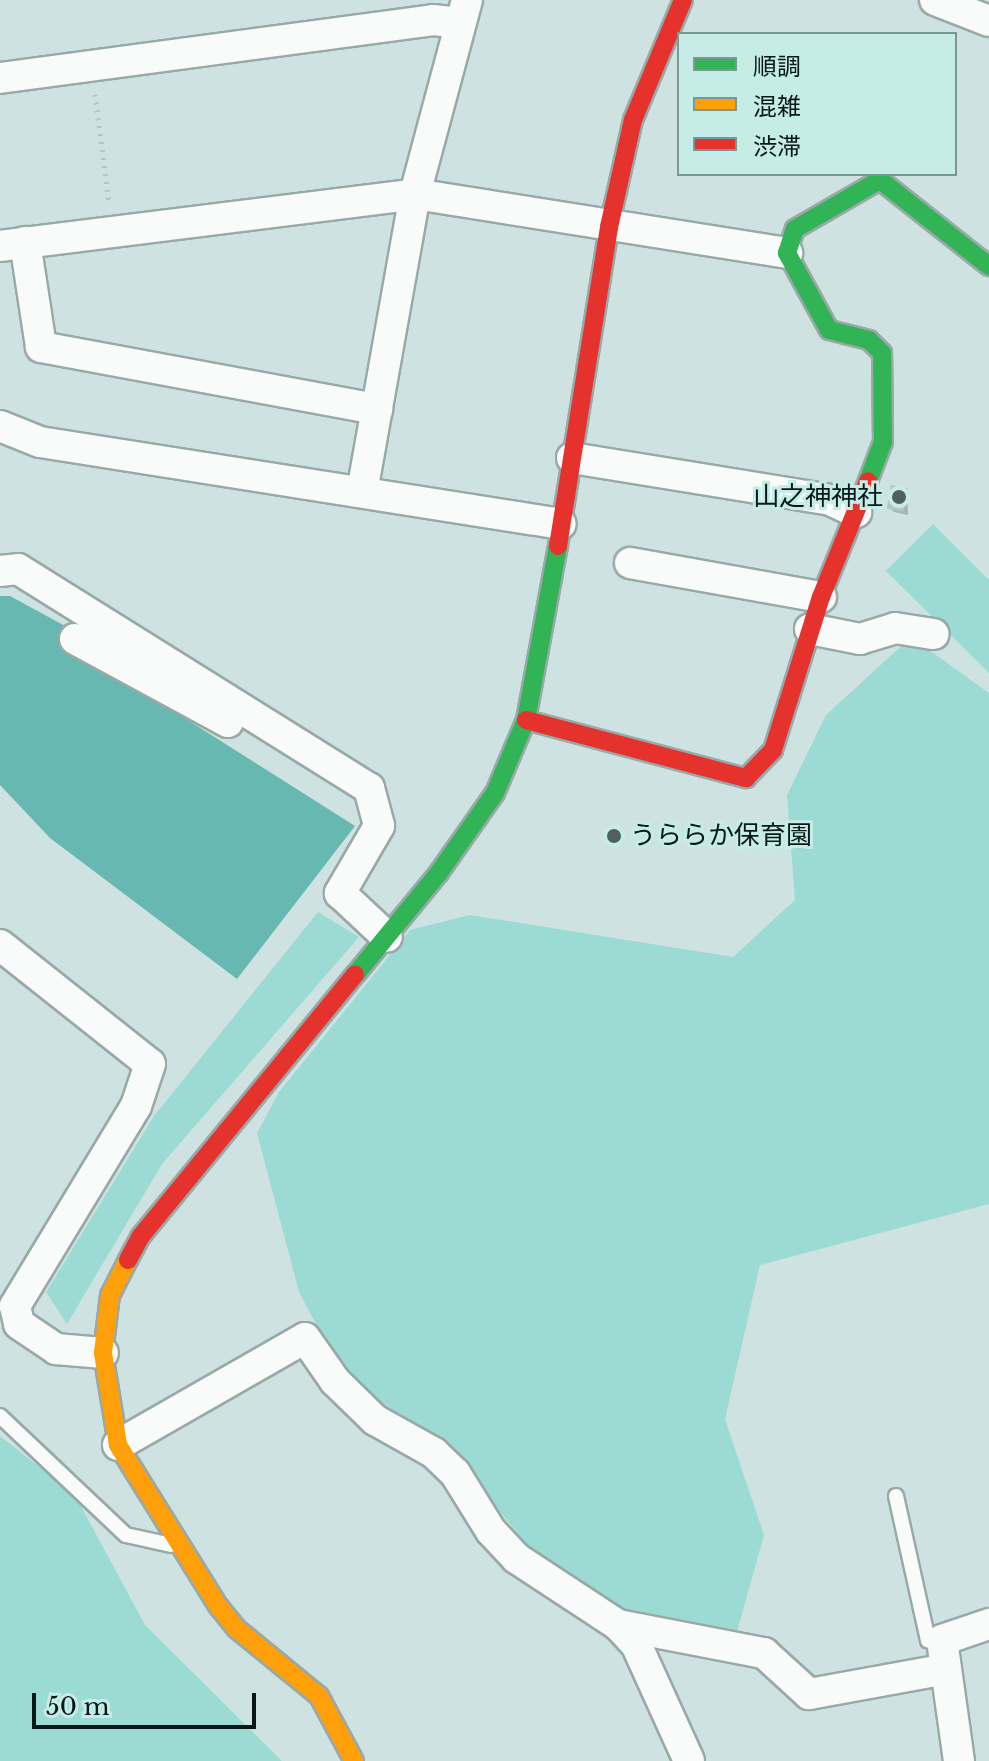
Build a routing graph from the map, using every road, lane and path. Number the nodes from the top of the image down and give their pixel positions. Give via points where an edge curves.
1 (683, 0) edge
2 (935, 0) edge
3 (464, 12) edge
4 (989, 21) edge
5 (91, 65) junction
6 (0, 78) edge
7 (415, 194) junction
8 (609, 227) junction
9 (113, 232) junction
10 (12, 244) edge
11 (787, 253) junction
12 (989, 266) edge
13 (377, 409) junction
14 (0, 426) edge
15 (572, 458) junction
16 (362, 492) junction
17 (856, 512) junction
18 (561, 524) junction
19 (630, 563) dead end
20 (0, 571) edge
21 (821, 597) junction
22 (810, 629) junction
23 (934, 634) dead end
24 (75, 639) dead end
25 (526, 720) junction
26 (340, 770) junction
27 (387, 937) junction
28 (0, 945) edge
29 (103, 1353) junction
30 (0, 1416) edge
31 (118, 1445) junction
32 (896, 1496) dead end
33 (183, 1547) junction
34 (989, 1624) edge
35 (618, 1625) junction
36 (944, 1655) junction
37 (354, 1761) edge
38 (689, 1761) edge
39 (959, 1761) edge

1 - 8 street via 633,120
2 - 4 street
3 - 5 street
3 - 7 street
5 - 6 street
5 - 9 path
7 - 8 street
7 - 9 street
7 - 13 street
8 - 11 street
8 - 15 street
9 - 10 street
10 - 13 street via 41,347
11 - 12 street via 795,229 880,180
11 - 17 street via 829,330 869,340 882,353 883,442
13 - 16 street
14 - 16 street via 40,442
15 - 17 street via 830,500
15 - 18 street
16 - 18 street
17 - 21 street
18 - 25 street
19 - 21 street
20 - 26 street via 18,569
21 - 22 street
22 - 23 street via 860,639 895,628
22 - 25 street via 773,750 746,778
24 - 26 street via 331,778
25 - 27 street via 495,793
26 - 27 street via 369,788 379,826 340,893
27 - 29 street via 141,1236 110,1295
28 - 29 street via 150,1064 136,1106 15,1306 19,1324 56,1349
29 - 31 street
30 - 33 lane via 126,1535
31 - 33 street
31 - 35 street via 305,1338 335,1381 375,1420 434,1453 455,1473 491,1531 516,1558
32 - 36 lane via 928,1640
33 - 37 street via 237,1629 319,1696
34 - 36 street
35 - 36 street via 764,1653 809,1694
35 - 38 street via 636,1644
36 - 39 street

